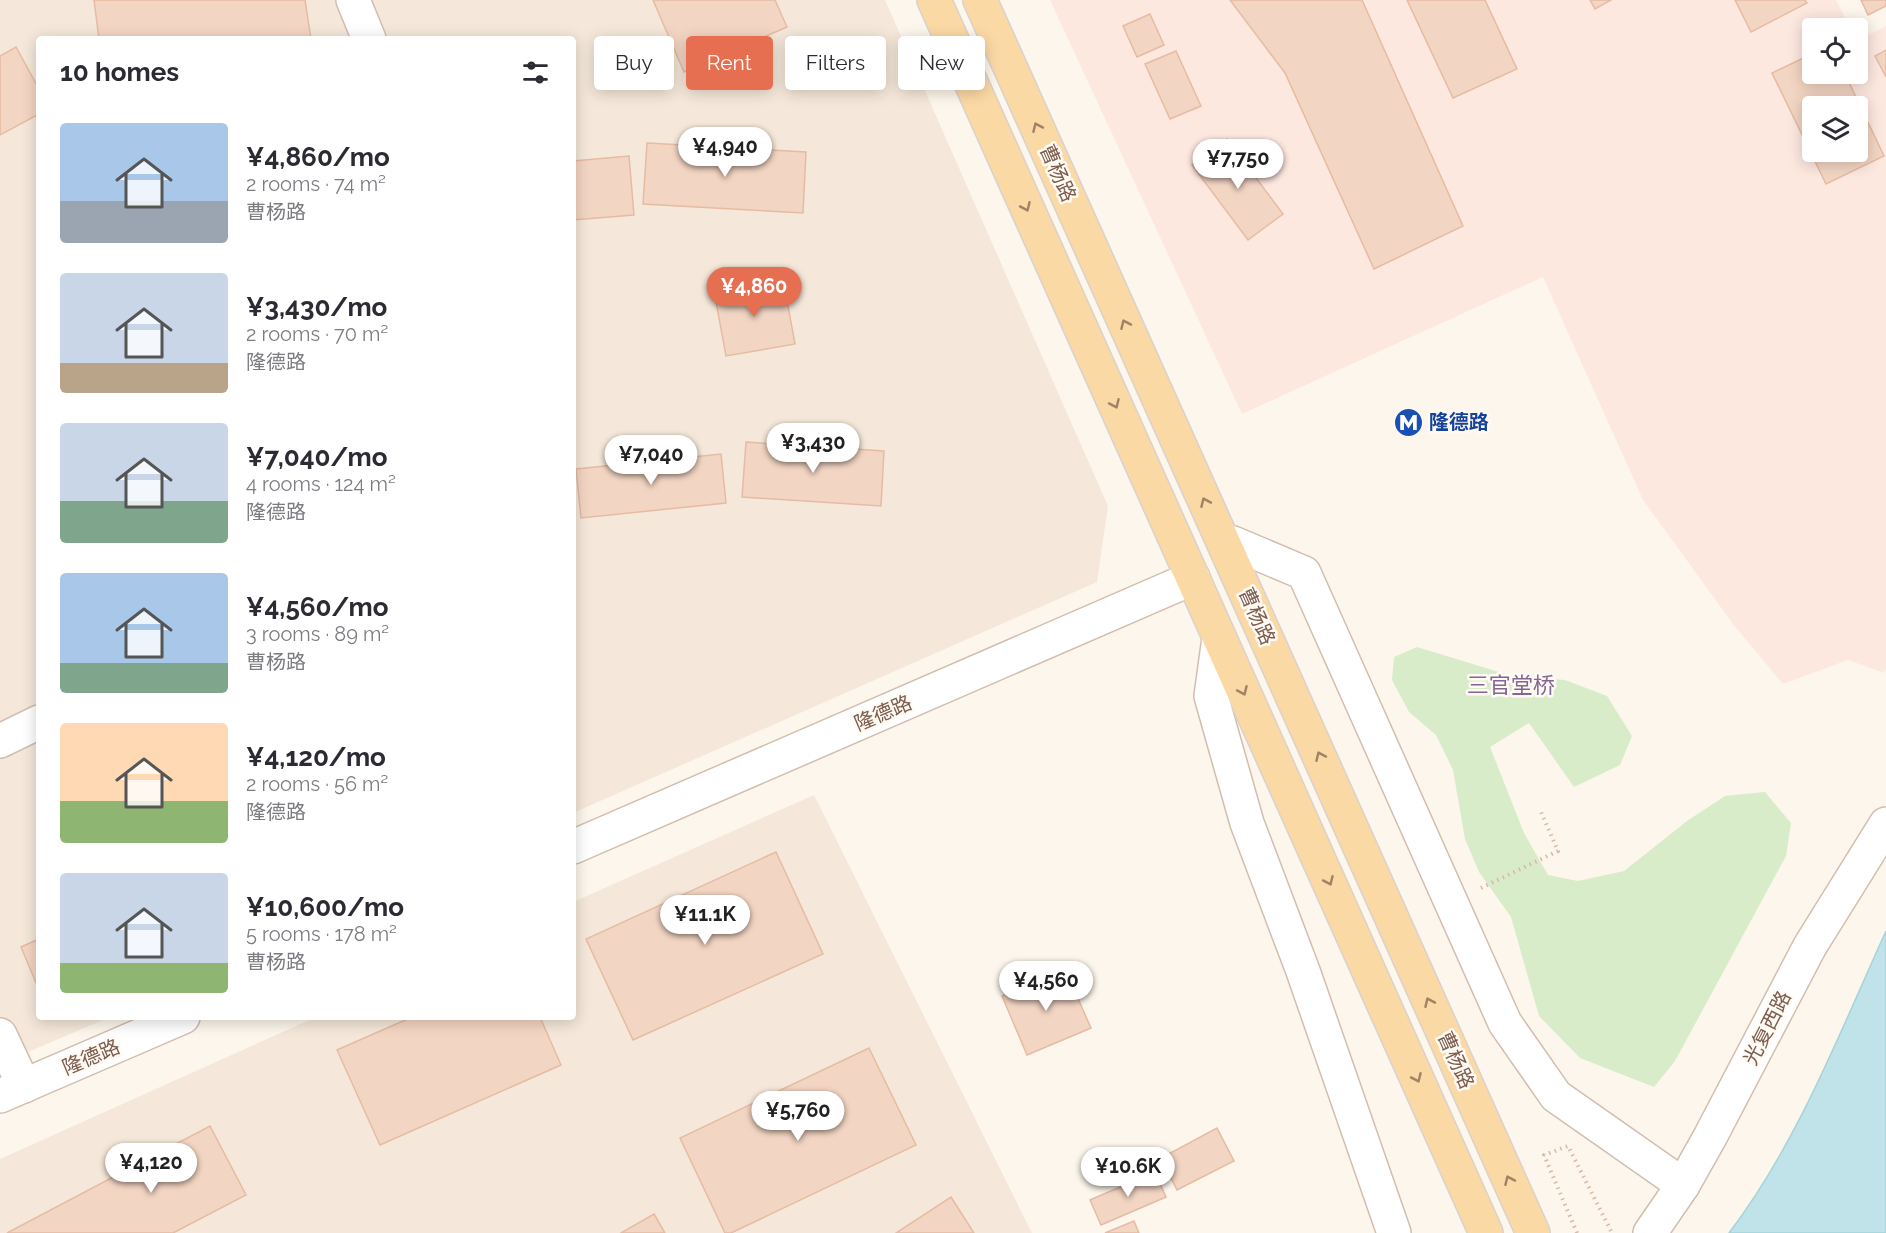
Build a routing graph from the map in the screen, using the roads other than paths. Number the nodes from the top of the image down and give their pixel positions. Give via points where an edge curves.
1 (353, 0) edge
2 (934, 0) edge
3 (980, 0) edge
4 (368, 36) edge
5 (1233, 543) dead end
6 (1193, 578) junction
7 (1219, 638) junction
8 (36, 723) edge
9 (0, 741) edge
10 (1886, 824) edge
11 (576, 847) edge
12 (176, 1020) edge
13 (0, 1035) edge
14 (12, 1091) edge
15 (1683, 1185) junction
16 (1394, 1233) edge
17 (1486, 1233) edge
18 (1533, 1233) edge
19 (1650, 1233) edge

1 - 4 street
2 -> 6 main road
18 -> 3 main road, 曹杨路
5 - 15 street via 1304,573 1505,1023 1556,1096
6 - 7 main road
6 - 11 street, 隆德路
7 - 16 street via 1211,696 1246,823 1303,971
7 -> 17 main road
8 - 9 street
10 - 15 street, 光复西路 via 1810,946
12 - 14 street, 隆德路
13 - 14 street
15 - 19 street, 光复西路

